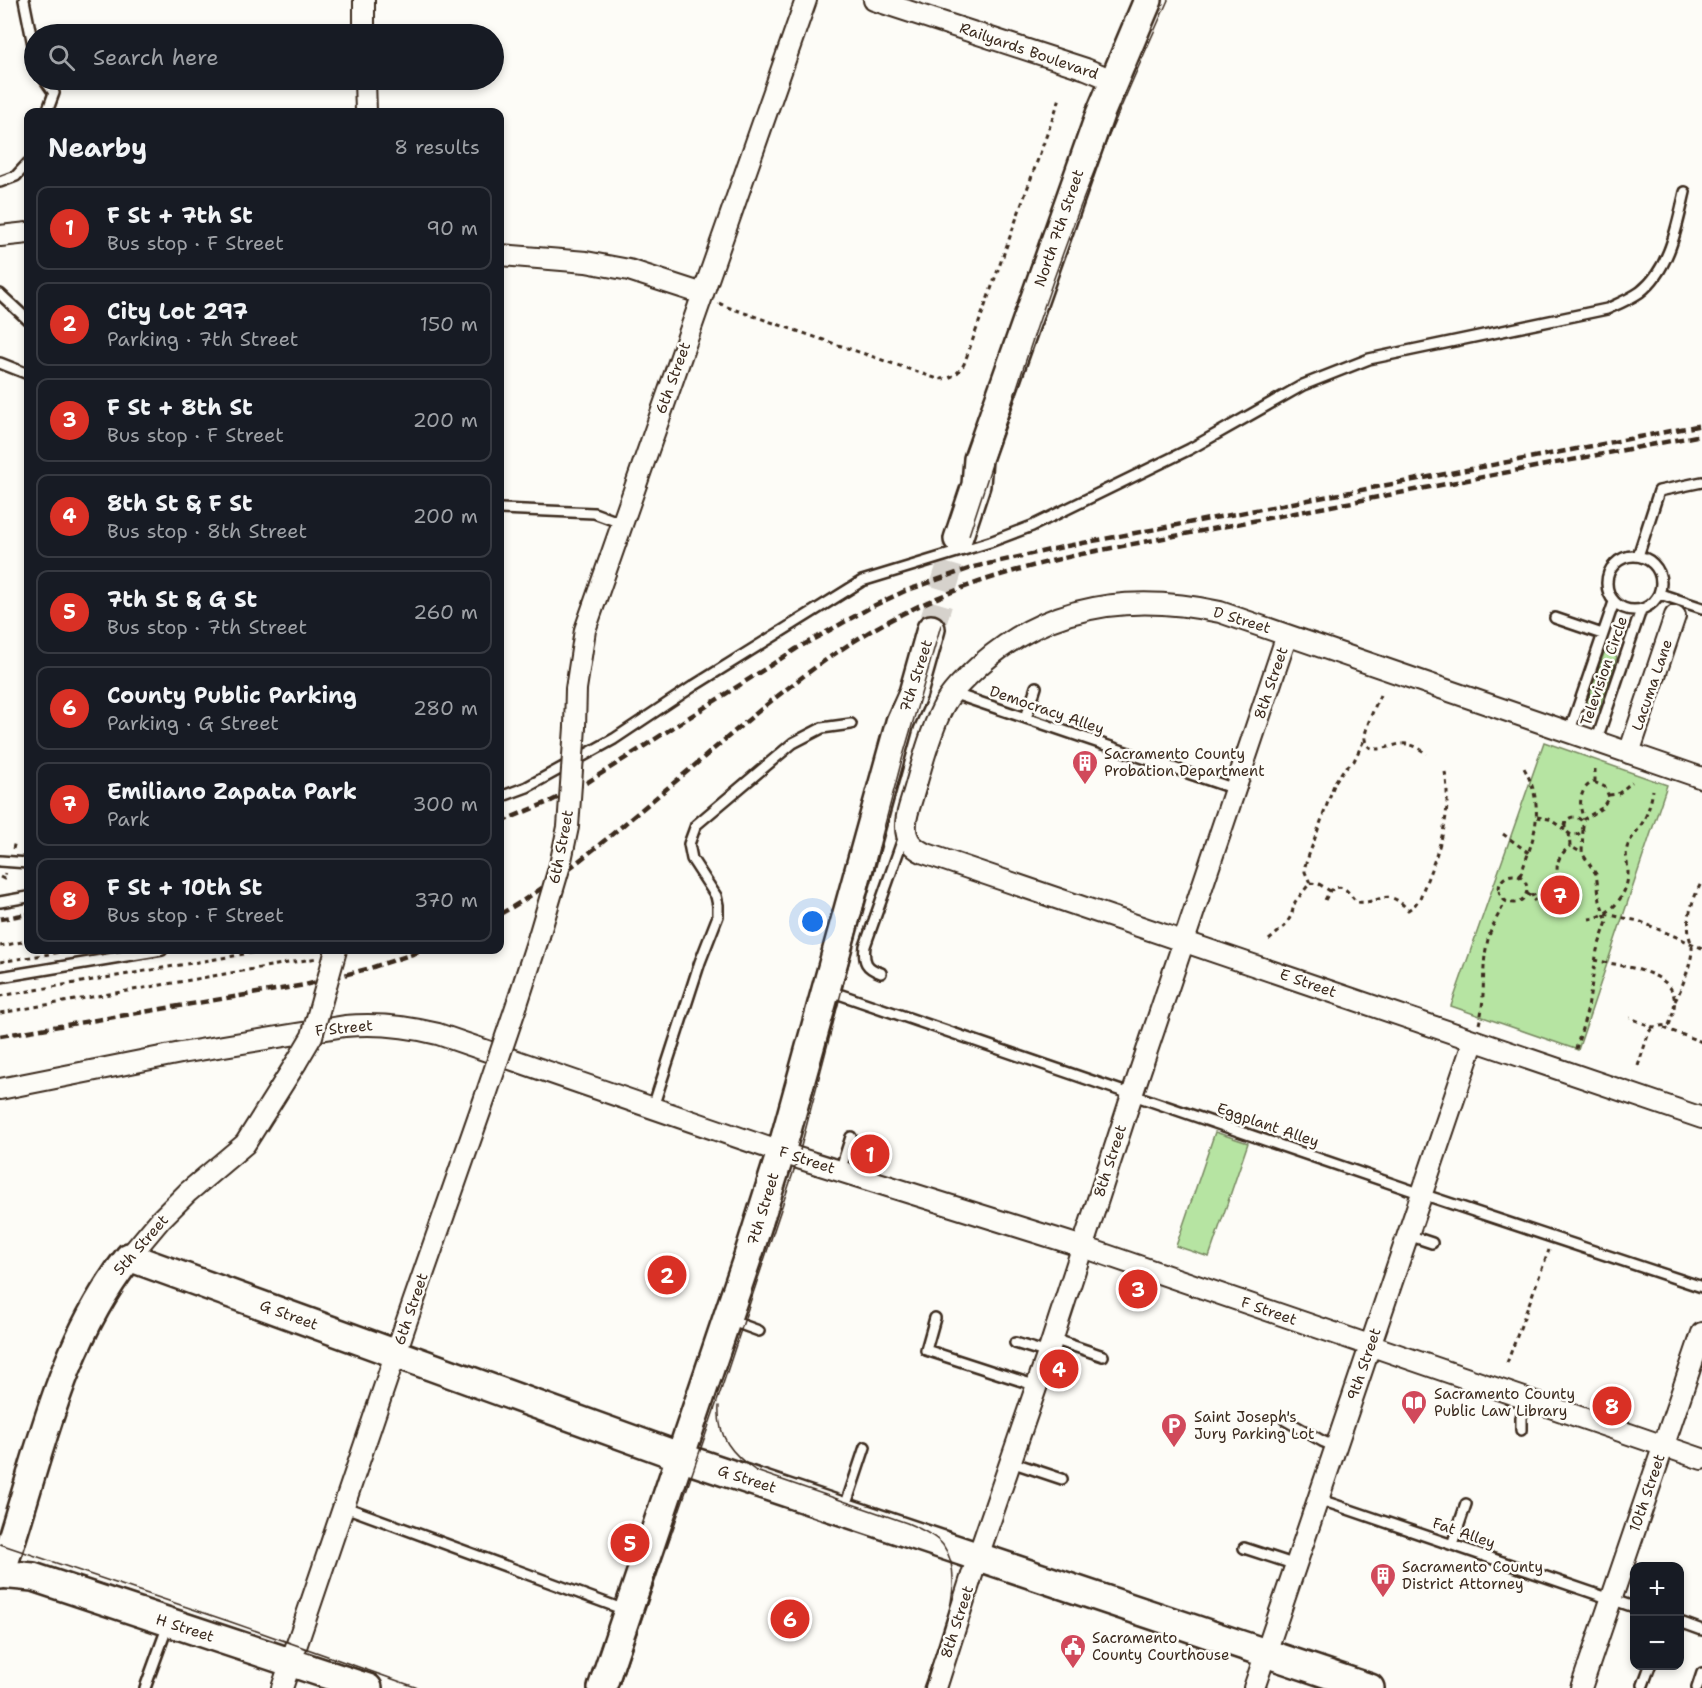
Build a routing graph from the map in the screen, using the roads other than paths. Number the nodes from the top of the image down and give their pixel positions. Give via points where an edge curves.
1 (24, 0) edge
2 (364, 0) edge
3 (806, 0) edge
4 (874, 0) edge
5 (1148, 0) edge
6 (29, 24) edge
7 (364, 24) edge
8 (1115, 81) junction
9 (52, 90) edge
10 (365, 90) edge
11 (48, 108) edge
12 (366, 108) edge
13 (24, 167) edge
14 (0, 182) edge
15 (1685, 192) dead end
16 (24, 233) edge
17 (0, 236) edge
18 (504, 255) edge
19 (0, 294) edge
20 (704, 294) junction
21 (24, 316) edge
22 (0, 363) edge
23 (24, 372) edge
24 (1702, 482) edge
25 (504, 509) edge
26 (621, 523) junction
27 (949, 543) tunnel mouth
28 (1638, 556) junction
29 (1660, 594) junction
30 (1614, 602) junction
31 (1702, 608) edge
32 (1641, 610) junction
33 (1675, 616) dead end
34 (1555, 618) dead end
35 (922, 633) tunnel mouth
36 (1602, 634) junction
37 (1287, 635) junction
38 (1036, 687) dead end
39 (952, 693) junction
40 (1026, 718) junction
41 (851, 724) dead end
42 (1569, 733) junction
43 (1596, 742) junction
44 (1629, 753) junction
45 (1702, 778) edge
46 (1235, 789) junction
47 (504, 796) edge
48 (910, 841) junction
49 (0, 861) edge
50 (24, 863) edge
51 (24, 898) edge
52 (0, 902) edge
53 (1184, 941) junction
54 (137, 954) edge
55 (330, 954) edge
56 (881, 974) dead end
57 (0, 976) edge
58 (825, 989) junction
59 (1474, 1040) junction
60 (0, 1089) edge
61 (1132, 1095) junction
62 (652, 1107) junction
63 (1702, 1118) edge
64 (851, 1137) dead end
65 (781, 1152) junction
66 (840, 1171) junction
67 (1422, 1194) junction
68 (1408, 1235) junction
69 (1432, 1243) dead end
70 (1083, 1247) junction
71 (129, 1257) junction
72 (1702, 1287) edge
73 (936, 1318) dead end
74 (726, 1320) junction
75 (759, 1331) dead end
76 (1702, 1333) edge
77 (1015, 1343) dead end
78 (1370, 1345) junction
79 (1051, 1346) junction
80 (395, 1354) junction
81 (1102, 1356) dead end
82 (1037, 1386) junction
83 (1526, 1398) junction
84 (1285, 1420) dead end
85 (1521, 1430) dead end
86 (1663, 1446) junction
87 (865, 1447) dead end
88 (1336, 1447) junction
89 (680, 1456) junction
90 (1702, 1459) edge
91 (1011, 1462) junction
92 (1062, 1479) dead end
93 (1318, 1499) junction
94 (1466, 1504) dead end
95 (345, 1507) junction
96 (843, 1511) junction
97 (1452, 1545) junction
98 (1244, 1548) dead end
99 (978, 1556) junction
100 (1296, 1565) junction
101 (0, 1575) edge
102 (1611, 1599) junction
103 (1630, 1605) edge
104 (627, 1610) junction
105 (169, 1623) junction
106 (1684, 1623) edge
107 (1702, 1630) edge
108 (1266, 1654) junction
109 (291, 1662) junction
110 (1648, 1670) edge
111 (1702, 1673) edge
112 (1643, 1685) dead end
113 (145, 1688) edge
114 (282, 1688) edge
115 (368, 1688) edge
116 (602, 1688) edge
117 (936, 1688) edge
118 (1254, 1688) edge
119 (1370, 1688) edge
120 (1581, 1688) edge
121 (1697, 1688) edge

1 - 6 lane
2 - 7 street
3 - 20 street, 6th Street
4 - 8 street, Railyards Boulevard
5 - 8 main road, North 7th Street
8 - 27 main road, North 7th Street via 1065,208 978,459 976,485
9 - 11 lane
10 - 12 street
13 - 14 lane via 16,176
15 - 47 lane via 1661,269 1641,291 1607,309 1369,358 1303,385 1191,449 1032,526 862,581 614,739
16 - 17 street
18 - 20 street via 629,270
19 - 21 lane
20 - 26 street, 6th Street
22 - 23 lane
24 - 28 lane via 1659,491
25 - 26 lane via 594,513
26 - 80 street, 6th Street, bridge via 585,630 576,689 568,827 560,865 517,1004
28 - 29 lane via 1658,570
28 - 30 lane, Television Circle via 1622,559 1610,571 1607,587
29 - 31 lane
29 - 32 lane, Television Circle
30 - 32 lane, Television Circle via 1627,609
30 - 36 lane, Television Circle
32 - 43 lane, Television Circle
33 - 44 street, Lacuma Lane
34 - 36 lane
35 - 58 main road, 7th Street via 913,693 900,722
36 - 42 lane, Television Circle
37 - 39 street, D Street via 1191,606 1131,602 1104,606 1048,621 1023,634 997,650
37 - 42 street, D Street
37 - 46 street, 8th Street
38 - 40 lane
39 - 40 lane, Democracy Alley
39 - 48 street, D Street via 942,708 909,808
40 - 46 lane, Democracy Alley
41 - 62 lane via 822,728 793,743 696,825 689,844 692,859 716,896 718,916
42 - 43 street, D Street
43 - 44 street, D Street
44 - 45 street, D Street
46 - 53 street, 8th Street
48 - 53 street, E Street
48 - 56 lane via 864,956 867,967
49 - 50 lane
51 - 52 lane
53 - 59 street, E Street
53 - 61 street, 8th Street
54 - 57 lane
55 - 71 street, 5th Street, bridge via 312,1036 245,1144 188,1192
58 - 61 lane, Eggplant Alley
58 - 65 main road, 7th Street
59 - 63 street, E Street
59 - 67 street, 9th Street
60 - 62 street, F Street via 255,1040 345,1026 392,1024 438,1034
61 - 67 lane, Eggplant Alley
61 - 70 street, 8th Street
62 - 65 street, F Street
64 - 66 lane
65 - 66 street, F Street
65 - 74 main road, 7th Street
66 - 70 street, F Street
67 - 68 street, 9th Street
67 - 72 lane, Eggplant Alley
68 - 69 lane
68 - 78 street, 9th Street
70 - 78 street, F Street
70 - 79 street, 8th Street
71 - 80 main road, G Street
71 - 101 main road, 5th Street via 107,1284 56,1391
73 - 82 lane via 926,1350
74 - 75 lane
74 - 89 main road, 7th Street
76 - 86 street, 10th Street
77 - 79 lane
78 - 83 street, F Street
78 - 88 street, 9th Street
79 - 81 lane
79 - 82 street, 8th Street
80 - 89 main road, G Street
80 - 95 street, 6th Street
82 - 91 street, 8th Street
83 - 85 lane
83 - 86 street, F Street
84 - 88 lane
86 - 90 street, F Street
86 - 102 street, 10th Street
87 - 96 lane
88 - 93 street, 9th Street
89 - 96 main road, G Street
89 - 104 main road, 7th Street
91 - 92 lane
91 - 99 street, 8th Street
93 - 97 lane, Fat Alley
93 - 100 street, 9th Street
94 - 97 lane
95 - 104 lane
95 - 109 street, 6th Street
96 - 99 main road, G Street
97 - 102 lane, Fat Alley
98 - 100 lane
99 - 108 main road, G Street
99 - 117 street, 8th Street
100 - 108 street, 9th Street
101 - 105 main road, H Street via 33,1577
102 - 103 lane, Fat Alley
102 - 120 street, 10th Street
104 - 116 main road, 7th Street
105 - 109 main road, H Street
105 - 113 lane
106 - 107 lane
108 - 118 street, 9th Street
108 - 119 main road, G Street
109 - 114 street, 6th Street
109 - 115 main road, H Street
110 - 112 lane
111 - 121 lane

